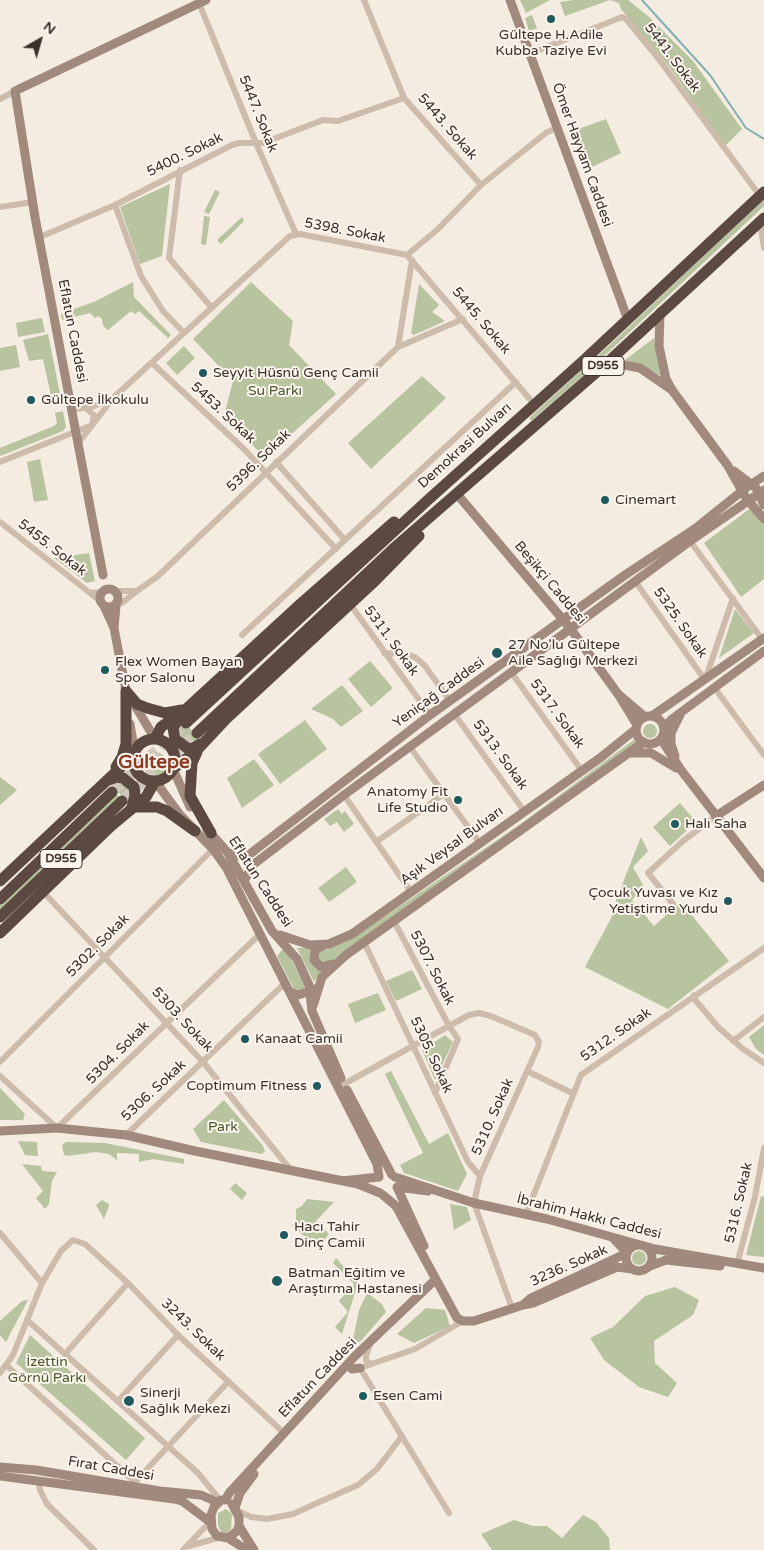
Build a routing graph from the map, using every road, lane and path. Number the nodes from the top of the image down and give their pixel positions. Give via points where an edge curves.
1 (364, 0) edge
2 (510, 0) edge
3 (203, 2) edge
4 (529, 54) junction
5 (15, 91) junction
6 (404, 98) junction
7 (0, 99) edge
8 (557, 128) junction
9 (256, 143) junction
10 (180, 170) junction
11 (481, 185) junction
12 (762, 194) edge
13 (33, 202) junction
14 (115, 204) junction
15 (0, 207) edge
16 (762, 220) edge
17 (296, 234) junction
18 (40, 236) junction
19 (764, 248) edge
20 (410, 258) junction
21 (212, 308) junction
22 (660, 312) junction
23 (463, 320) junction
24 (628, 320) junction
25 (184, 333) junction
26 (398, 347) junction
27 (152, 363) junction
28 (602, 367) junction
29 (516, 382) junction
30 (672, 390) junction
31 (113, 398) junction
32 (534, 404) junction
33 (84, 407) junction
34 (71, 410) junction
35 (92, 425) junction
36 (75, 431) junction
37 (77, 445) junction
38 (0, 462) edge
39 (276, 462) junction
40 (728, 466) junction
41 (266, 471) junction
42 (764, 476) edge
43 (751, 485) junction
44 (743, 492) junction
45 (762, 492) edge
46 (457, 494) junction
47 (429, 499) junction
48 (749, 500) junction
49 (764, 505) edge
50 (438, 511) junction
51 (764, 518) edge
52 (0, 522) edge
53 (345, 540) junction
54 (690, 541) junction
55 (336, 549) junction
56 (103, 575) junction
57 (635, 581) junction
58 (115, 590) junction
59 (137, 591) junction
60 (733, 598) junction
61 (102, 600) junction
62 (350, 604) junction
63 (116, 605) junction
64 (563, 619) junction
65 (114, 628) junction
66 (570, 628) junction
67 (242, 635) dead end
68 (763, 638) edge
69 (764, 651) edge
70 (384, 653) junction
71 (511, 672) junction
72 (704, 680) junction
73 (714, 687) junction
74 (126, 691) junction
75 (618, 694) junction
76 (450, 702) junction
77 (185, 710) junction
78 (683, 711) junction
79 (430, 715) junction
80 (455, 715) junction
81 (648, 716) junction
82 (186, 723) tunnel mouth
83 (637, 727) junction
84 (664, 728) junction
85 (196, 732) tunnel mouth
86 (155, 739) junction
87 (661, 739) junction
88 (206, 740) junction
89 (648, 743) junction
90 (410, 747) junction
91 (629, 753) junction
92 (134, 754) junction
93 (764, 755) edge
94 (174, 769) junction
95 (681, 770) junction
96 (582, 771) junction
97 (155, 781) junction
98 (104, 782) junction
99 (764, 785) edge
100 (112, 792) tunnel mouth
101 (444, 794) junction
102 (344, 796) junction
103 (122, 801) tunnel mouth
104 (132, 807) junction
105 (524, 811) junction
106 (716, 816) junction
107 (195, 831) junction
108 (211, 833) junction
109 (376, 842) junction
110 (479, 842) junction
111 (213, 849) junction
112 (228, 853) junction
113 (763, 875) edge
114 (245, 879) junction
115 (0, 882) edge
116 (411, 892) junction
117 (47, 896) dead end
118 (0, 899) edge
119 (673, 904) dead end
120 (0, 917) edge
121 (394, 921) junction
122 (272, 930) junction
123 (0, 933) edge
124 (261, 933) junction
125 (296, 941) junction
126 (364, 942) junction
127 (286, 944) junction
128 (327, 944) junction
129 (764, 948) edge
130 (106, 956) junction
131 (272, 956) junction
132 (334, 964) junction
133 (286, 982) junction
134 (314, 989) junction
135 (290, 992) junction
136 (694, 995) junction
137 (764, 1017) edge
138 (166, 1022) junction
139 (448, 1026) junction
140 (734, 1041) junction
141 (412, 1047) junction
142 (0, 1062) edge
143 (203, 1062) junction
144 (764, 1063) edge
145 (527, 1071) junction
146 (0, 1076) edge
147 (344, 1084) junction
148 (435, 1093) junction
149 (572, 1093) junction
150 (57, 1128) junction
151 (0, 1131) edge
152 (126, 1135) junction
153 (764, 1148) edge
154 (290, 1169) junction
155 (394, 1176) junction
156 (480, 1176) junction
157 (379, 1177) junction
158 (342, 1181) junction
159 (397, 1187) junction
160 (756, 1189) junction
161 (764, 1190) edge
162 (436, 1191) junction
163 (381, 1194) junction
164 (474, 1203) junction
165 (526, 1214) junction
166 (0, 1233) edge
167 (611, 1236) junction
168 (641, 1245) junction
169 (627, 1253) junction
170 (737, 1264) junction
171 (650, 1266) junction
172 (632, 1268) junction
173 (764, 1268) edge
174 (436, 1280) junction
175 (128, 1283) junction
176 (42, 1284) junction
177 (523, 1305) junction
178 (512, 1308) junction
179 (27, 1320) junction
180 (463, 1322) junction
181 (178, 1335) junction
182 (370, 1343) junction
183 (65, 1354) junction
184 (355, 1356) junction
185 (372, 1364) junction
186 (6, 1366) junction
187 (356, 1368) junction
188 (0, 1373) edge
189 (228, 1382) junction
190 (118, 1401) junction
191 (284, 1433) junction
192 (402, 1436) junction
193 (166, 1446) junction
194 (0, 1467) edge
195 (0, 1476) edge
196 (39, 1482) junction
197 (134, 1484) junction
198 (221, 1501) junction
199 (236, 1509) junction
200 (449, 1514) dead end
201 (210, 1523) junction
202 (239, 1526) junction
203 (224, 1538) junction
204 (185, 1548) edge
205 (94, 1550) edge
206 (247, 1550) edge
207 (254, 1550) edge

1 - 6 street, 5443. Sokak
2 - 4 street, Ömer Hayyam Caddesi
3 - 5 street
3 - 9 street, 5447. Sokak
4 - 8 street, Ömer Hayyam Caddesi
4 - 12 street, 5441. Sokak via 626,18
5 - 7 street
5 - 13 street, Eflatun Caddesi
6 - 9 street, 5400. Sokak via 338,121 323,120 270,141
6 - 11 street, 5443. Sokak
8 - 11 street via 547,132
8 - 24 street, Ömer Hayyam Caddesi
9 - 10 street, 5400. Sokak via 232,145
9 - 17 street, 5447. Sokak
10 - 14 street, 5400. Sokak
10 - 21 street via 169,258
11 - 20 street
12 - 24 highway, Demokrasi Bulvarı / D955
13 - 15 street
13 - 18 street, Eflatun Caddesi
14 - 18 street, 5400. Sokak
14 - 25 street via 141,276 163,311
16 - 19 street
16 - 22 highway, D955
17 - 20 street, 5398. Sokak
17 - 21 street, 5398. Sokak via 273,249
18 - 34 street, Eflatun Caddesi
20 - 23 street, 5445. Sokak
20 - 26 street
21 - 25 street, 5398. Sokak
22 - 28 highway, D955
22 - 30 street via 659,346 666,379
23 - 26 street
23 - 29 street, 5445. Sokak
24 - 32 highway, Demokrasi Bulvarı / D955
25 - 27 street, 5398. Sokak
26 - 39 street, 5396. Sokak
27 - 31 street, 5398. Sokak
27 - 41 street, 5453. Sokak
28 - 30 street via 614,363 629,365 649,373
28 - 46 highway, D955
29 - 32 street, 5445. Sokak
29 - 53 street
30 - 40 street
31 - 33 street, 5398. Sokak
31 - 35 street, 5398. Sokak
32 - 47 highway, Demokrasi Bulvarı / D955
33 - 34 street, 5398. Sokak
33 - 35 street via 94,415
34 - 36 street, Eflatun Caddesi
35 - 36 street
35 - 37 street, 5398. Sokak
36 - 37 street, Eflatun Caddesi
36 - 38 street
37 - 56 street, Eflatun Caddesi
39 - 41 street, 5396. Sokak
39 - 53 street
40 - 43 street
40 - 44 street
41 - 55 street, 5453. Sokak
41 - 59 street, 5396. Sokak via 158,576
42 - 43 street, Yeniçağ Caddesi
43 - 44 street, Yeniçağ Caddesi
43 - 45 street
44 - 48 street
44 - 64 street, Yeniçağ Caddesi
45 - 48 street, Yeniçağ Caddesi
45 - 49 street via 760,500
46 - 50 highway, D955
46 - 64 street, Beşikçi Caddesi
47 - 77 highway via 380,534
47 - 82 highway, Demokrasi Bulvarı / D955
48 - 51 street
48 - 54 street, Yeniçağ Caddesi
50 - 62 highway via 427,528
50 - 85 highway, D955
52 - 61 street, 5455. Sokak
53 - 55 street
54 - 57 street, Yeniçağ Caddesi
54 - 60 street
55 - 67 street
56 - 58 street
56 - 61 street
57 - 66 street, Yeniçağ Caddesi
57 - 72 street, 5325. Sokak
58 - 59 street
58 - 61 street via 107,588
58 - 63 street via 119,599
59 - 63 street, 5396. Sokak
60 - 68 street
60 - 72 street
61 - 63 street via 110,607
61 - 65 street
62 - 70 street, 5311. Sokak
62 - 88 highway
63 - 65 street
64 - 66 street, Beşikçi Caddesi
64 - 76 street, Yeniçağ Caddesi
65 - 74 street
66 - 71 street, Yeniçağ Caddesi
66 - 75 street, Beşikçi Caddesi
68 - 72 street, Aşık Veysal Bulvarı
69 - 73 street
70 - 76 street via 415,657
70 - 79 street, 5311. Sokak
71 - 80 street, Yeniçağ Caddesi
71 - 96 street, 5317. Sokak
72 - 81 street, Aşık Veysal Bulvarı
73 - 78 street
73 - 93 street
74 - 77 highway via 137,704 147,708 165,713
74 - 86 street
74 - 92 street
74 - 98 highway via 126,744 122,757
75 - 81 street, Beşikçi Caddesi
75 - 83 street, Beşikçi Caddesi
76 - 79 street, Yeniçağ Caddesi
77 - 86 highway via 161,727
77 - 88 highway via 173,728 178,743 192,749
78 - 84 street
78 - 95 street via 671,733 671,744
79 - 112 street, Yeniçağ Caddesi via 246,857
80 - 90 street, Yeniçağ Caddesi
80 - 105 street, 5313. Sokak
81 - 83 street, Aşık Veysal Bulvarı
81 - 84 street via 661,722
83 - 89 street via 638,736
83 - 96 street, Aşık Veysal Bulvarı
84 - 87 street
86 - 92 highway via 144,742
86 - 94 highway via 172,748
87 - 89 street, Aşık Veysal Bulvarı
87 - 95 street
88 - 94 highway
88 - 108 highway via 192,762 190,796
89 - 91 street, Aşık Veysal Bulvarı
89 - 95 street
90 - 101 street
90 - 102 street, Yeniçağ Caddesi
91 - 95 street via 651,753
91 - 121 street, Aşık Veysal Bulvarı
92 - 97 highway via 136,770 144,778
92 - 98 highway
94 - 97 highway via 168,776
94 - 108 street, Eflatun Caddesi via 196,817
95 - 106 street
96 - 105 street, Aşık Veysal Bulvarı
97 - 104 highway via 146,797
97 - 107 street, Eflatun Caddesi
98 - 104 highway via 116,777 128,781 134,789
98 - 115 highway
99 - 106 street
100 - 118 highway, D955
101 - 109 street
101 - 110 street
102 - 109 street
102 - 114 street, Yeniçağ Caddesi via 254,864
103 - 120 highway, D955
104 - 107 highway via 158,807
104 - 123 highway
105 - 110 street, Aşık Veysal Bulvarı
106 - 113 street
106 - 119 street via 648,873
107 - 111 street, Eflatun Caddesi
108 - 112 street, Eflatun Caddesi
109 - 116 street
110 - 116 street, Aşık Veysal Bulvarı
111 - 124 street, Eflatun Caddesi
111 - 130 street, 5302. Sokak
112 - 114 street, Eflatun Caddesi
114 - 122 street, Eflatun Caddesi
116 - 128 street, Aşık Veysal Bulvarı via 352,934
117 - 130 street, 5303. Sokak
121 - 126 street, Aşık Veysal Bulvarı
121 - 139 street, 5307. Sokak
122 - 125 street, Aşık Veysal Bulvarı
122 - 127 street, Eflatun Caddesi
124 - 131 street, Eflatun Caddesi
124 - 138 street, 5304. Sokak
125 - 127 street
125 - 128 street, Aşık Veysal Bulvarı via 310,945
126 - 132 street, Aşık Veysal Bulvarı
126 - 141 street, 5305. Sokak
127 - 131 street
127 - 134 street, Eflatun Caddesi
128 - 132 street via 315,950 314,960 322,967
129 - 136 street, 5312. Sokak
130 - 138 street, 5303. Sokak
130 - 142 street, 5302. Sokak
131 - 133 street, Eflatun Caddesi
132 - 134 street, Aşık Veysal Bulvarı
133 - 135 street, Eflatun Caddesi
133 - 143 street, 5306. Sokak
134 - 135 street via 298,995
134 - 147 street, Aşık Veysal Bulvarı via 312,1011
135 - 157 street, Eflatun Caddesi via 376,1164
136 - 140 street via 719,1028
136 - 149 street, 5312. Sokak via 581,1075
137 - 140 street
138 - 143 street, 5303. Sokak
138 - 150 street, 5304. Sokak
139 - 141 street
139 - 145 street, 5310. Sokak via 480,1013 533,1033 540,1042
139 - 148 street, 5307. Sokak via 456,1034 457,1044
140 - 144 street
141 - 147 street
141 - 148 street, 5305. Sokak
143 - 152 street, 5306. Sokak
143 - 154 street, 5303. Sokak
145 - 149 street
145 - 156 street, 5310. Sokak
146 - 150 street
147 - 155 street
148 - 156 street, 5305. Sokak via 468,1162
149 - 165 street, 5312. Sokak
150 - 151 street
150 - 152 street
152 - 154 street
153 - 160 street, 5316. Sokak
154 - 158 street
155 - 157 street via 385,1174
155 - 159 street
155 - 162 street
156 - 164 street, 5310. Sokak
157 - 158 street
157 - 163 street via 376,1183
158 - 163 street
159 - 162 street
159 - 163 street via 390,1195
159 - 174 street via 432,1262
160 - 161 street
160 - 170 street, 5316. Sokak
162 - 164 street, İbrahim Hakkı Caddesi
163 - 174 street via 396,1206
164 - 165 street, İbrahim Hakkı Caddesi
164 - 178 street
165 - 167 street, İbrahim Hakkı Caddesi
166 - 176 street
167 - 168 street, İbrahim Hakkı Caddesi
167 - 169 street
168 - 169 street
168 - 170 street, İbrahim Hakkı Caddesi
168 - 171 street via 652,1255
169 - 172 street via 627,1262
169 - 177 street, 3236. Sokak via 531,1298
170 - 171 street, İbrahim Hakkı Caddesi via 723,1266 666,1260
170 - 173 street, İbrahim Hakkı Caddesi
171 - 172 street via 640,1271
172 - 177 street, 3236. Sokak via 617,1267
174 - 180 street via 457,1318
174 - 182 street, Eflatun Caddesi
175 - 176 street, 3243. Sokak via 85,1244 74,1240 68,1243
175 - 181 street, 3243. Sokak
175 - 183 street
176 - 179 street
177 - 178 street, 3236. Sokak
178 - 180 street, 3236. Sokak
179 - 183 street
179 - 186 street
180 - 185 street via 415,1349
181 - 189 street, 3243. Sokak
181 - 190 street
182 - 184 street, Eflatun Caddesi
182 - 185 street via 366,1361
183 - 190 street
184 - 187 street
184 - 191 street, Eflatun Caddesi
185 - 187 street
186 - 188 street
186 - 197 street
187 - 192 street
187 - 199 street, Eflatun Caddesi via 252,1477 240,1493
189 - 191 street, 3243. Sokak
189 - 193 street
190 - 193 street
191 - 198 street, Eflatun Caddesi
192 - 199 street via 377,1469 358,1485 292,1514 273,1518 251,1517
192 - 200 street
193 - 197 street
193 - 198 street via 207,1481
194 - 197 street, Fırat Caddesi
195 - 196 street
196 - 201 street via 174,1499 182,1501
196 - 205 street via 48,1504
197 - 198 street, Fırat Caddesi
198 - 199 street via 231,1503
198 - 201 street
199 - 202 street
201 - 203 street via 212,1530
201 - 204 street
202 - 203 street via 237,1531
202 - 207 street
203 - 204 street
203 - 206 street

